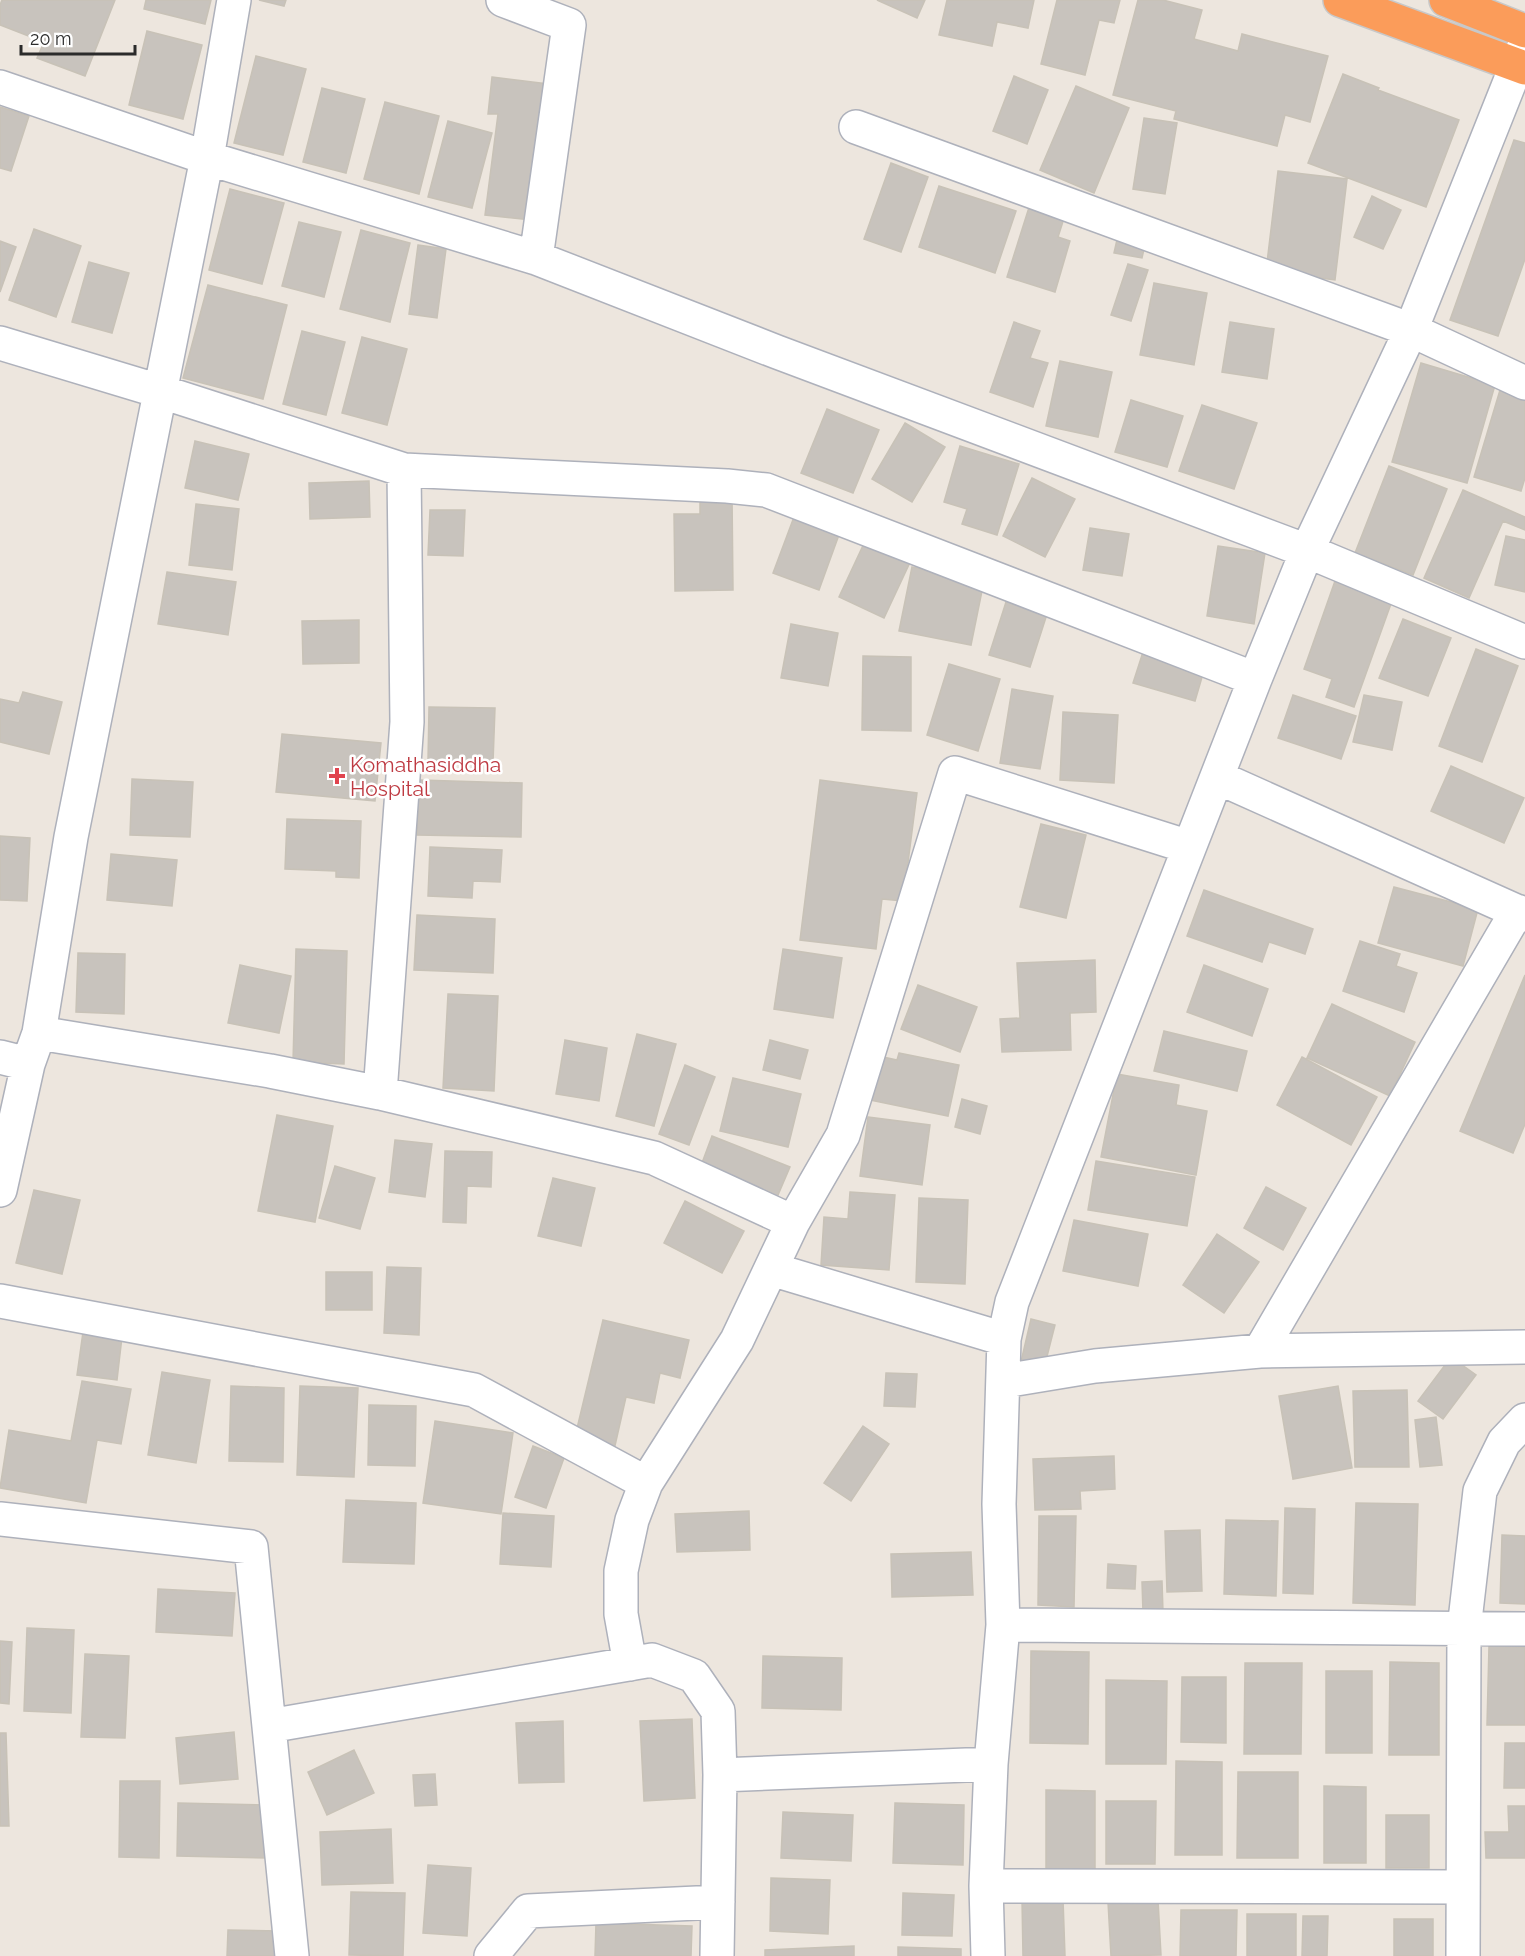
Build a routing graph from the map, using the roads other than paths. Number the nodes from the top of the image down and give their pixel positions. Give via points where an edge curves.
1 (234, 0) edge
2 (502, 0) edge
3 (1340, 0) edge
4 (1446, 0) edge
5 (1525, 31) edge
6 (1522, 59) edge
7 (0, 87) edge
8 (856, 127) dead end
9 (207, 158) junction
10 (536, 258) junction
11 (1411, 330) junction
12 (0, 343) edge
13 (1525, 383) edge
14 (159, 391) junction
15 (404, 470) junction
16 (1307, 551) junction
17 (1525, 642) edge
18 (1255, 679) junction
19 (1217, 777) junction
20 (1189, 847) junction
21 (1521, 913) edge
22 (39, 1033) junction
23 (14, 1061) edge
24 (380, 1093) junction
25 (0, 1190) edge
26 (793, 1222) junction
27 (771, 1269) junction
28 (0, 1301) edge
29 (1004, 1339) junction
30 (1525, 1347) edge
31 (1260, 1350) junction
32 (1004, 1381) junction
33 (1525, 1420) edge
34 (646, 1483) junction
35 (0, 1519) edge
36 (1003, 1625) junction
37 (1464, 1629) junction
38 (1525, 1629) edge
39 (630, 1664) junction
40 (269, 1726) junction
41 (991, 1764) junction
42 (720, 1775) junction
43 (986, 1886) junction
44 (1462, 1887) junction
45 (718, 1902) junction
46 (292, 1956) edge
47 (491, 1956) edge
48 (717, 1956) edge
49 (988, 1956) edge
50 (1463, 1956) edge

1 - 9 street
2 - 10 street via 569,25
3 - 6 highway
4 - 5 highway
6 - 11 street
7 - 9 street
8 - 11 street
9 - 10 street
9 - 14 street
10 - 16 street
11 - 13 street
11 - 16 street
12 - 14 street
14 - 15 street
14 - 22 street via 70,837
15 - 18 street via 766,490
15 - 24 street via 407,722
16 - 17 street
16 - 18 street
18 - 19 street
19 - 20 street
19 - 21 street
20 - 26 street via 956,773 843,1136
20 - 29 street via 1012,1302
21 - 31 street
22 - 23 street
22 - 24 street
23 - 25 street
24 - 26 street via 654,1158
26 - 27 street
27 - 29 street
27 - 34 street via 737,1340
28 - 34 street via 474,1390
29 - 32 street
30 - 31 street
31 - 32 street via 1095,1366
32 - 36 street via 999,1504
33 - 37 street via 1504,1442 1480,1491
34 - 39 street via 632,1520 621,1571 621,1614
35 - 40 street via 251,1547
36 - 37 street
36 - 41 street
37 - 38 street
37 - 44 street
39 - 40 street
39 - 42 street via 652,1660 693,1676 718,1711
40 - 46 street
41 - 42 street
41 - 43 street
42 - 45 street
43 - 44 street
43 - 49 street
44 - 50 street
45 - 47 street via 528,1911
45 - 48 street

